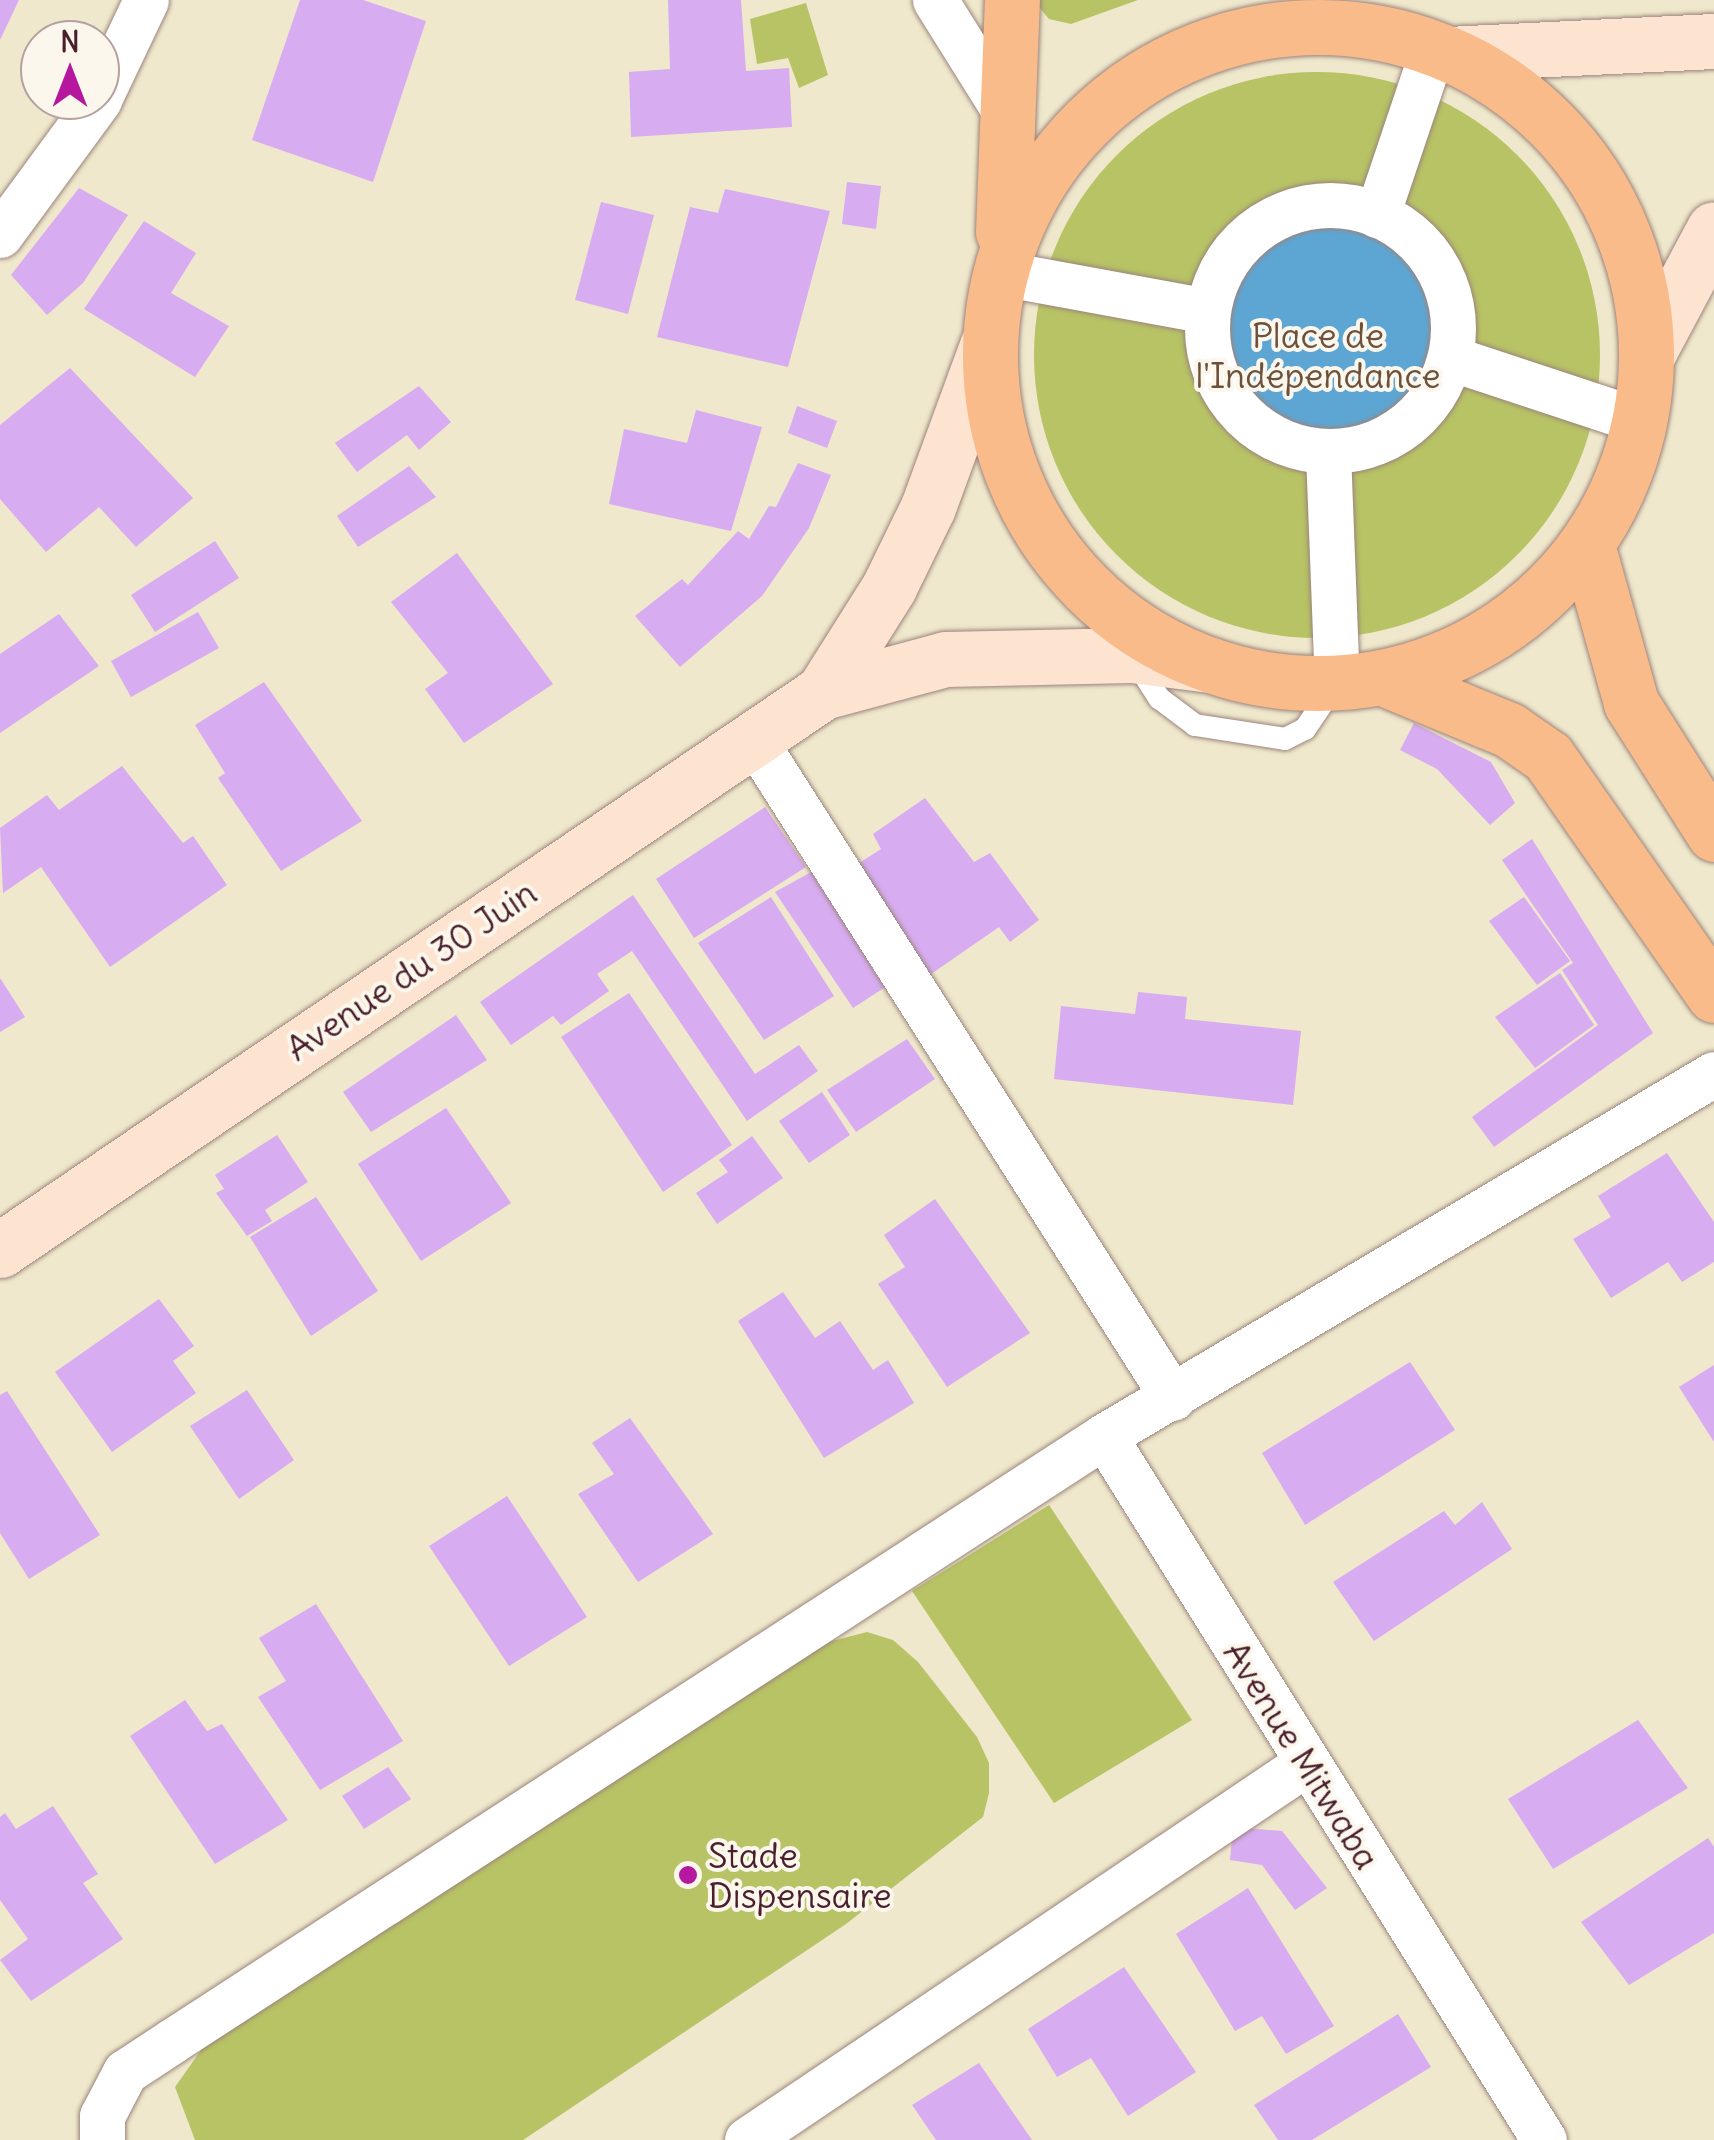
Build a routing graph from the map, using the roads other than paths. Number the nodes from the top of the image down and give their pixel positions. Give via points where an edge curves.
1 (146, 0) edge
2 (936, 0) edge
3 (1012, 0) edge
4 (1410, 35) edge
5 (1714, 41) edge
6 (120, 55) edge
7 (1008, 117) junction
8 (84, 120) edge
9 (1377, 215) junction
10 (1714, 229) edge
11 (0, 235) edge
12 (1001, 265) junction
13 (1206, 311) junction
14 (987, 346) junction
15 (1648, 353) junction
16 (1450, 358) junction
17 (1641, 421) junction
18 (1328, 452) junction
19 (1587, 545) junction
20 (1132, 655) junction
21 (1210, 665) junction
22 (1359, 680) junction
23 (822, 692) junction
24 (753, 738) junction
25 (1714, 834) edge
26 (1714, 995) edge
27 (1714, 1074) edge
28 (0, 1250) edge
29 (1173, 1398) junction
30 (1104, 1436) junction
31 (1308, 1762) junction
32 (102, 2140) edge
33 (747, 2140) edge
34 (1544, 2140) edge

1 - 6 street
2 - 7 street
3 - 7 highway
4 - 5 street
4 - 9 street
4 - 12 highway via 1315,27 1250,35 1159,67 1092,114 1040,176
4 - 15 highway via 1502,83 1550,122 1590,170 1633,257
7 - 12 highway
8 - 11 street
9 - 13 street via 1332,205 1274,218 1229,257
9 - 16 street via 1414,238 1448,287 1454,316
10 - 15 street
12 - 13 street
12 - 14 highway
13 - 18 street via 1213,370 1236,408 1270,437
14 - 21 highway via 997,435 1030,518 1078,582 1139,632
14 - 23 street via 928,508 889,587
15 - 17 highway
16 - 17 street
16 - 18 street via 1431,400 1410,422 1386,439
17 - 19 highway via 1620,486
18 - 22 street
19 - 22 highway via 1551,587 1496,630 1434,661
19 - 25 highway via 1631,703
20 - 21 street
20 - 22 lane via 1160,698 1195,725 1285,740
20 - 23 street via 946,659
21 - 22 highway
22 - 26 highway via 1508,730 1548,757
23 - 24 street, Avenue du 30 Juin
24 - 28 street, Avenue du 30 Juin
24 - 29 street
27 - 29 street
29 - 30 street
30 - 31 street, Avenue Mitwaba
30 - 32 street via 125,2072 102,2116
31 - 33 street
31 - 34 street, Avenue Mitwaba

